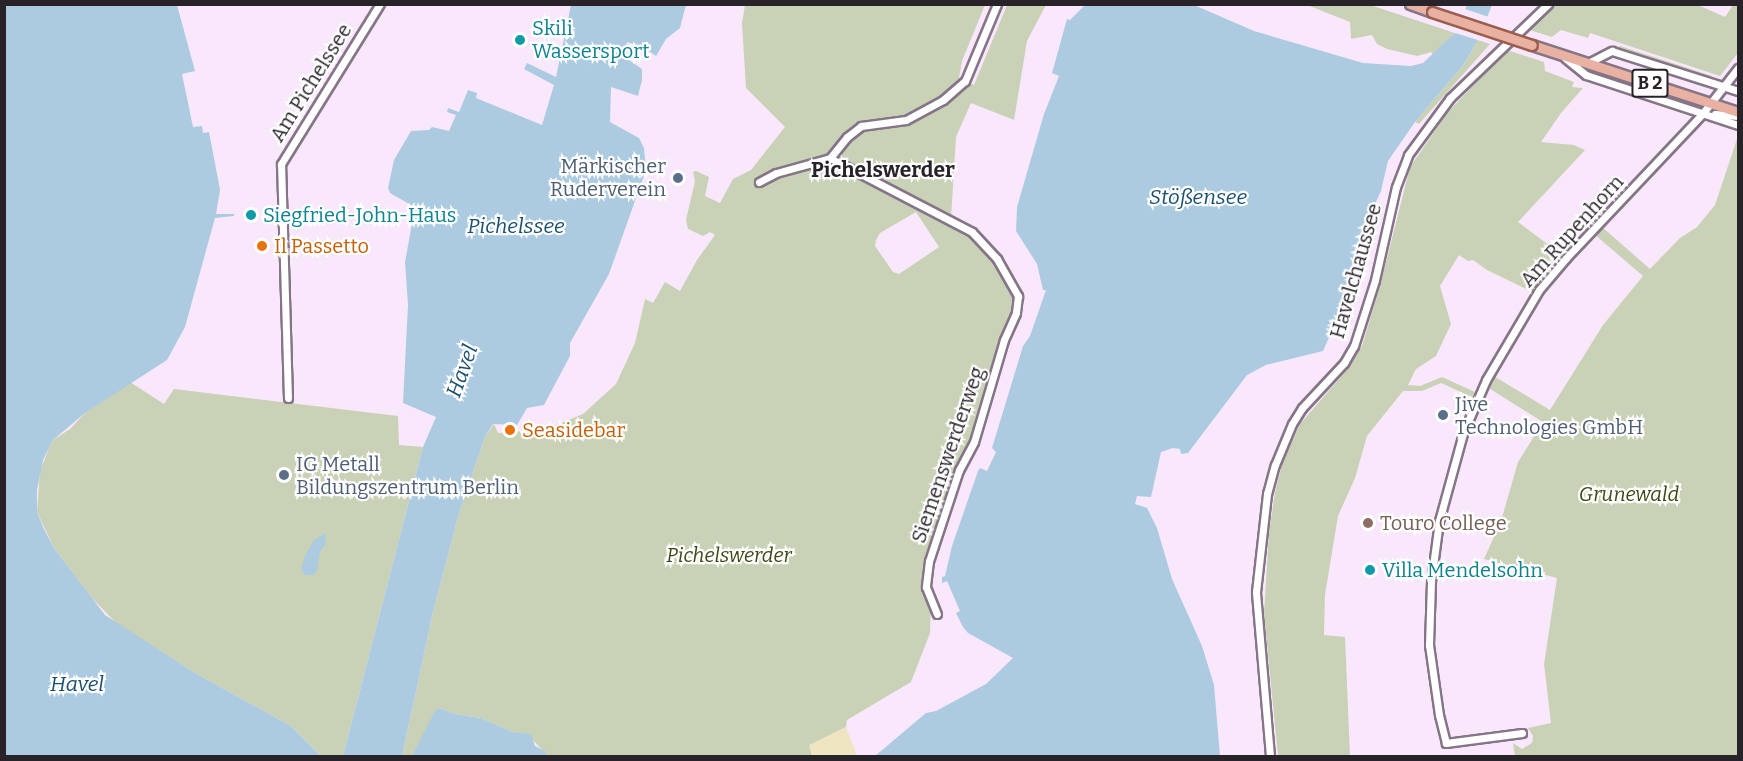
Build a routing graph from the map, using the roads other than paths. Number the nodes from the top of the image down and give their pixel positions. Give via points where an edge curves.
1 (380, 4) edge
2 (997, 4) edge
3 (1410, 4) edge
4 (1548, 4) edge
5 (1561, 54) junction
6 (1588, 63) junction
7 (1738, 68) edge
8 (1724, 86) junction
9 (1738, 91) edge
10 (1711, 103) junction
11 (1703, 113) junction
12 (1738, 114) edge
13 (1738, 125) edge
14 (830, 158) junction
15 (759, 182) dead end
16 (288, 398) dead end
17 (937, 614) dead end
18 (1522, 733) dead end
19 (1270, 756) edge

1 - 16 street, Am Pichelssee via 280,164
2 - 14 street via 965,81 921,114 896,123 861,126
3 - 5 main road, B 2, bridge
4 - 19 street, Havelchaussee via 1450,98 1408,155 1354,346 1344,363 1302,408 1275,465 1267,494 1256,592
5 - 6 main road, B 2
5 - 11 street via 1586,75
6 - 8 street via 1612,51
6 - 10 main road, B 2
7 - 8 street, Am Rupenhorn
8 - 9 street
8 - 10 street, Am Rupenhorn
10 - 11 street, Am Rupenhorn
10 - 12 main road, B 2
11 - 12 street
11 - 13 street
11 - 18 street, Am Rupenhorn via 1566,258 1530,303 1478,396 1448,482 1435,547 1429,620 1433,681 1446,743
14 - 15 street via 776,173
14 - 17 street, Siemenswerderweg via 972,232 1006,271 1018,296 974,442 959,471 929,561 926,587

